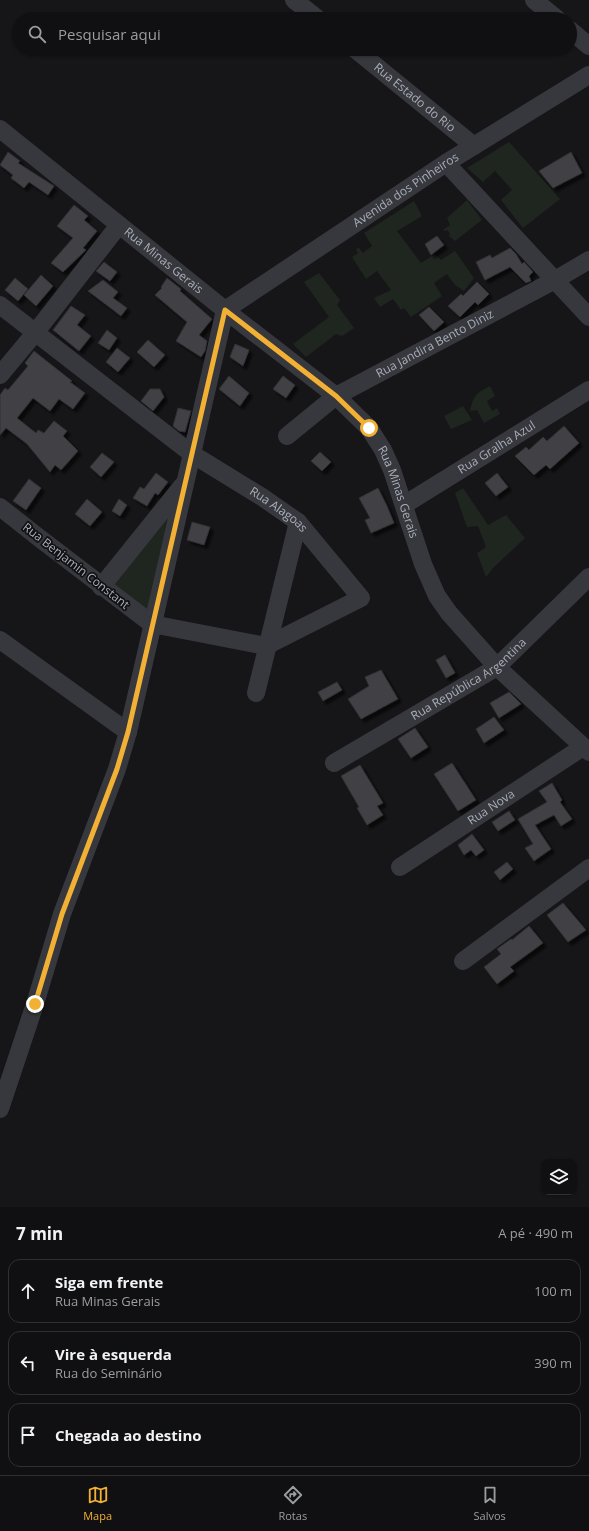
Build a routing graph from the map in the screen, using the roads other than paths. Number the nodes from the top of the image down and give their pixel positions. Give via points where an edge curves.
1 (294, 0) edge
2 (534, 0) edge
3 (309, 12) edge
4 (549, 12) edge
5 (577, 36) edge
6 (589, 46) edge
7 (364, 56) edge
8 (589, 75) edge
9 (0, 129) edge
10 (474, 146) junction
11 (446, 163) junction
12 (119, 225) junction
13 (589, 260) edge
14 (555, 280) junction
15 (0, 305) edge
16 (225, 310) junction
17 (589, 317) edge
18 (35, 333) junction
19 (0, 375) edge
20 (589, 390) edge
21 (336, 396) junction
22 (287, 436) dead end
23 (192, 454) junction
24 (185, 483) junction
25 (404, 505) junction
26 (0, 507) edge
27 (298, 522) junction
28 (589, 577) edge
29 (101, 587) junction
30 (152, 624) junction
31 (0, 640) edge
32 (266, 646) junction
33 (497, 667) junction
34 (256, 692) dead end
35 (128, 732) junction
36 (586, 750) edge
37 (334, 763) dead end
38 (400, 867) dead end
39 (589, 868) edge
40 (463, 961) dead end
41 (0, 1109) edge

1 - 3 street
2 - 4 street
5 - 6 street
7 - 10 street, Rua Estado do Rio
8 - 10 street, Avenida dos Pinheiros
9 - 12 street, Rua Minas Gerais
10 - 11 street, Avenida dos Pinheiros
11 - 14 street
11 - 16 street, Avenida dos Pinheiros
12 - 16 street, Rua Minas Gerais
12 - 18 street
13 - 14 street, Rua Jandira Bento Diniz
14 - 17 street
14 - 21 street, Rua Jandira Bento Diniz
15 - 18 street, Rua Alagoas
16 - 21 street, Rua Minas Gerais
16 - 23 street
18 - 19 street
18 - 23 street, Rua Alagoas
20 - 25 street, Rua Gralha Azul
21 - 22 street, Rua Jandira Bento Diniz
21 - 25 street, Rua Minas Gerais via 369,428 383,450
23 - 24 street
23 - 27 street, Rua Alagoas
24 - 29 street
24 - 30 street
25 - 33 street, Rua Minas Gerais via 423,564 437,596
26 - 29 street, Rua Benjamin Constant
27 - 32 street
27 - 32 street, Rua Alagoas via 362,598
28 - 33 street, Rua República Argentina
29 - 30 street, Rua Benjamin Constant
30 - 32 street
30 - 35 street
31 - 35 street
32 - 34 street
33 - 36 street, Rua Minas Gerais
33 - 37 street, Rua República Argentina
35 - 41 street via 117,769 62,914
36 - 38 street, Rua Nova
39 - 40 street

